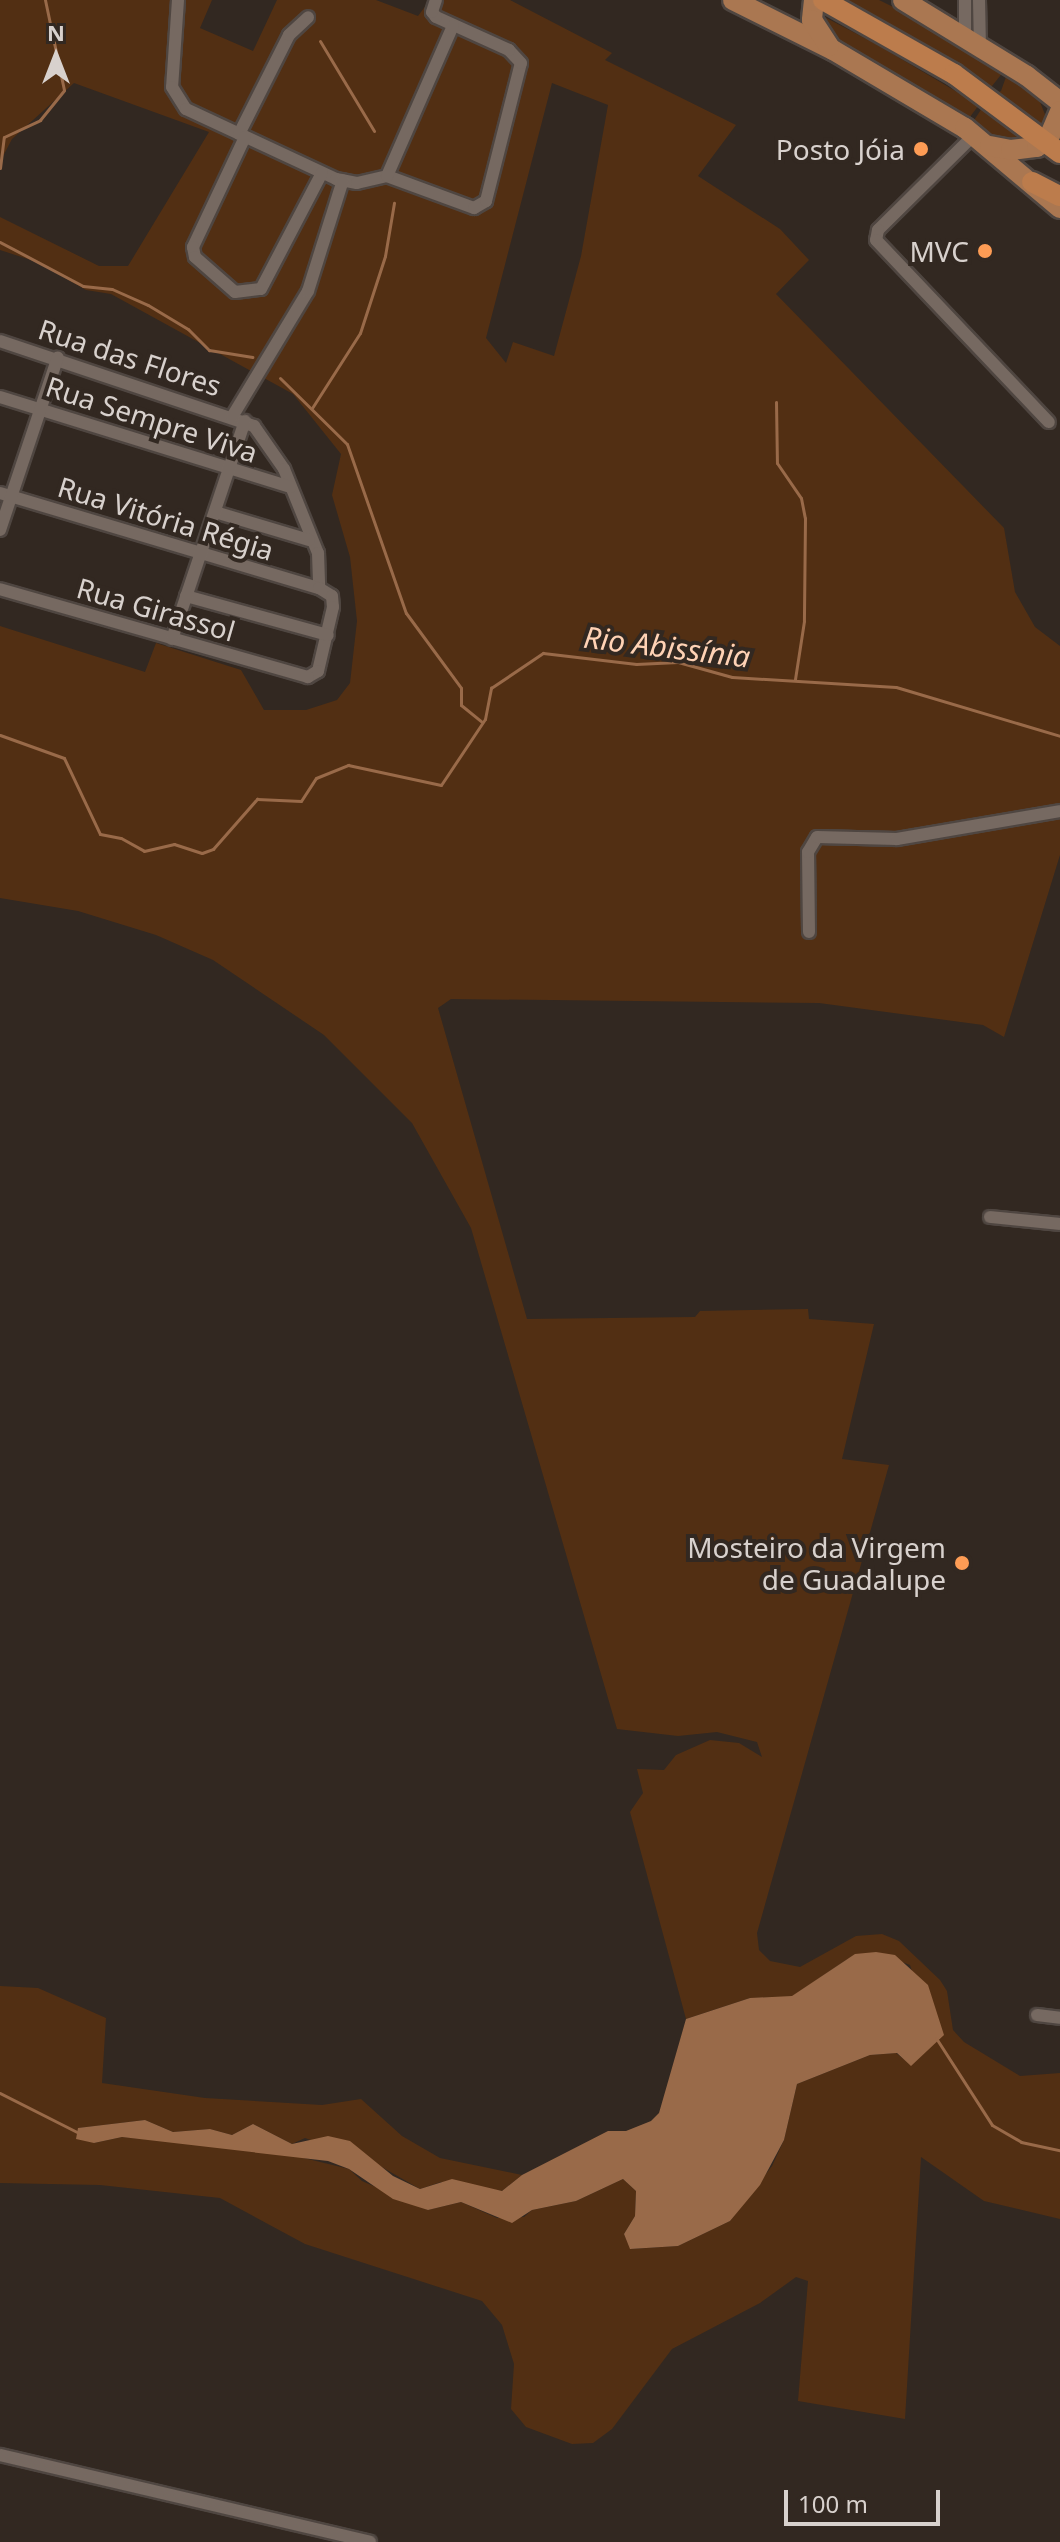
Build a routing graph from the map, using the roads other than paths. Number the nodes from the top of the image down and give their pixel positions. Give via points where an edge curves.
1 (178, 0) edge
2 (436, 0) edge
3 (733, 0) edge
4 (814, 0) edge
5 (823, 0) edge
6 (903, 0) edge
7 (965, 0) edge
8 (979, 0) edge
9 (308, 17) dead end
10 (453, 26) junction
11 (972, 41) junction
12 (833, 50) junction
13 (1055, 94) edge
14 (242, 135) junction
15 (1056, 135) edge
16 (980, 140) junction
17 (322, 173) junction
18 (387, 176) junction
19 (343, 180) junction
20 (1032, 182) junction
21 (1060, 196) edge
22 (1060, 208) edge
23 (0, 341) edge
24 (58, 357) junction
25 (0, 397) edge
26 (40, 409) junction
27 (239, 419) junction
28 (1049, 422) dead end
29 (228, 471) junction
30 (290, 487) junction
31 (5, 494) edge
32 (215, 512) junction
33 (0, 530) edge
34 (309, 540) junction
35 (200, 555) junction
36 (319, 588) junction
37 (0, 589) edge
38 (186, 596) junction
39 (328, 635) junction
40 (172, 639) junction
41 (1060, 811) edge
42 (809, 932) dead end
43 (990, 1217) dead end
44 (1060, 1224) edge
45 (1037, 2015) dead end
46 (1060, 2018) edge
47 (0, 2455) edge
48 (370, 2542) edge

1 - 14 street via 172,87 177,101
2 - 10 street via 433,15
3 - 12 main road
4 - 12 main road via 816,30
5 - 15 highway
6 - 11 main road
7 - 11 street
8 - 11 street
9 - 14 street via 289,35
10 - 18 street
10 - 18 street via 509,50 521,63 486,201 468,206
11 - 13 main road
12 - 16 main road
13 - 15 main road
14 - 17 street
14 - 17 street via 193,247 195,257 235,292 261,289
15 - 16 main road via 1019,150
16 - 20 main road
16 - 28 street via 878,230 876,240
17 - 19 street
18 - 19 street
19 - 27 street via 308,291
20 - 21 highway
20 - 22 main road
23 - 24 street, Rua das Flores
24 - 26 street
24 - 27 street, Rua das Flores
25 - 26 street, Rua Sempre Viva
26 - 29 street, Rua Sempre Viva
26 - 31 street
27 - 29 street
27 - 30 street via 265,436
29 - 30 street, Rua Sempre Viva
29 - 32 street
30 - 34 street
31 - 33 street
31 - 35 street, Rua Vitória Régia
32 - 34 street
32 - 35 street
34 - 36 street via 321,565
35 - 36 street, Rua Vitória Régia
35 - 38 street
36 - 39 street via 333,600
37 - 40 street, Rua Girassol
38 - 39 street
38 - 40 street
39 - 40 street, Rua Girassol via 318,671 298,675
41 - 42 street via 897,839 817,837 808,852
43 - 44 street
45 - 46 street
47 - 48 street

